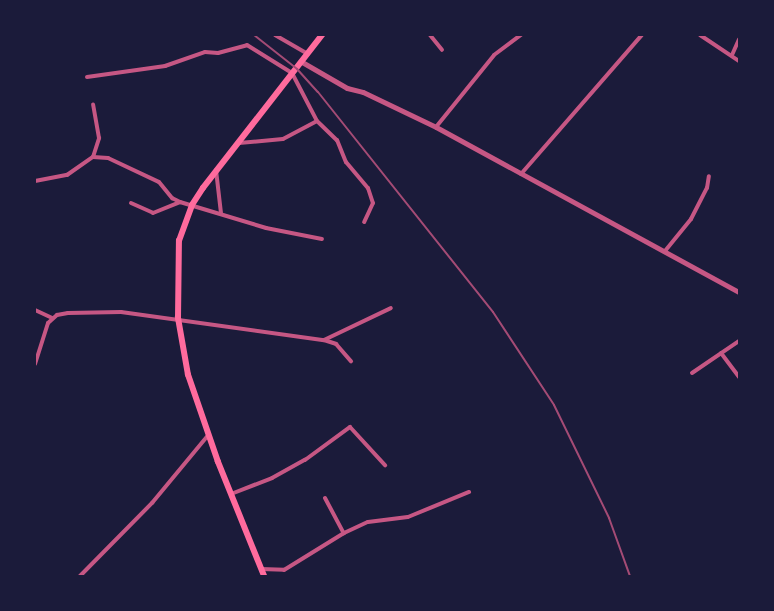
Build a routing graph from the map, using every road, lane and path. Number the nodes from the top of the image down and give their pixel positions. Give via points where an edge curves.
1 (275, 35) edge
2 (322, 35) edge
3 (430, 35) edge
4 (521, 35) edge
5 (642, 35) edge
6 (700, 35) edge
7 (739, 38) edge
8 (442, 50) dead end
9 (308, 54) junction
10 (732, 56) junction
11 (739, 61) edge
12 (302, 62) junction
13 (292, 73) junction
14 (87, 77) dead end
15 (93, 105) dead end
16 (316, 121) junction
17 (436, 127) junction
18 (236, 143) junction
19 (93, 157) junction
20 (216, 170) junction
21 (521, 174) junction
22 (709, 176) dead end
23 (35, 181) edge
24 (180, 202) junction
25 (131, 203) dead end
26 (192, 205) junction
27 (221, 213) junction
28 (364, 222) dead end
29 (322, 239) dead end
30 (665, 251) junction
31 (739, 292) edge
32 (392, 308) dead end
33 (35, 310) edge
34 (52, 318) junction
35 (178, 318) junction
36 (324, 340) junction
37 (739, 341) edge
38 (721, 353) junction
39 (350, 361) dead end
40 (35, 364) edge
41 (692, 373) dead end
42 (739, 377) edge
43 (209, 434) junction
44 (385, 465) dead end
45 (469, 492) dead end
46 (231, 494) junction
47 (325, 498) dead end
48 (344, 533) junction
49 (261, 569) junction
50 (80, 576) edge
51 (264, 576) edge

1 - 9 street
2 - 9 main road
3 - 8 street
4 - 17 street via 494,55
5 - 21 street
6 - 10 street
7 - 10 street
9 - 12 main road
10 - 11 street
12 - 13 main road
12 - 17 street via 347,88 363,92
13 - 14 street via 242,45 218,53 205,52 165,66
13 - 16 street
13 - 18 main road
15 - 19 street via 99,138
16 - 18 street via 283,138
16 - 28 street via 337,140 346,162 372,195
17 - 21 street
18 - 20 main road
19 - 23 street via 67,175
19 - 24 street via 108,158 149,177
20 - 26 main road
20 - 27 street
21 - 30 street
22 - 30 street via 707,188 690,219
24 - 25 street via 153,213
24 - 26 street
26 - 27 street
26 - 35 main road via 179,241
27 - 29 street via 266,228
30 - 31 street
32 - 36 street
33 - 34 street
34 - 35 street via 68,313 121,312
34 - 40 street
35 - 36 street
35 - 43 main road via 188,375
36 - 39 street via 336,344
37 - 38 street
38 - 41 street
38 - 42 street
43 - 46 main road
43 - 50 street via 152,503
44 - 46 street via 350,428 299,463
45 - 48 street via 408,517 368,522
46 - 49 main road
47 - 48 street
48 - 49 street via 294,566 284,570
49 - 51 main road

